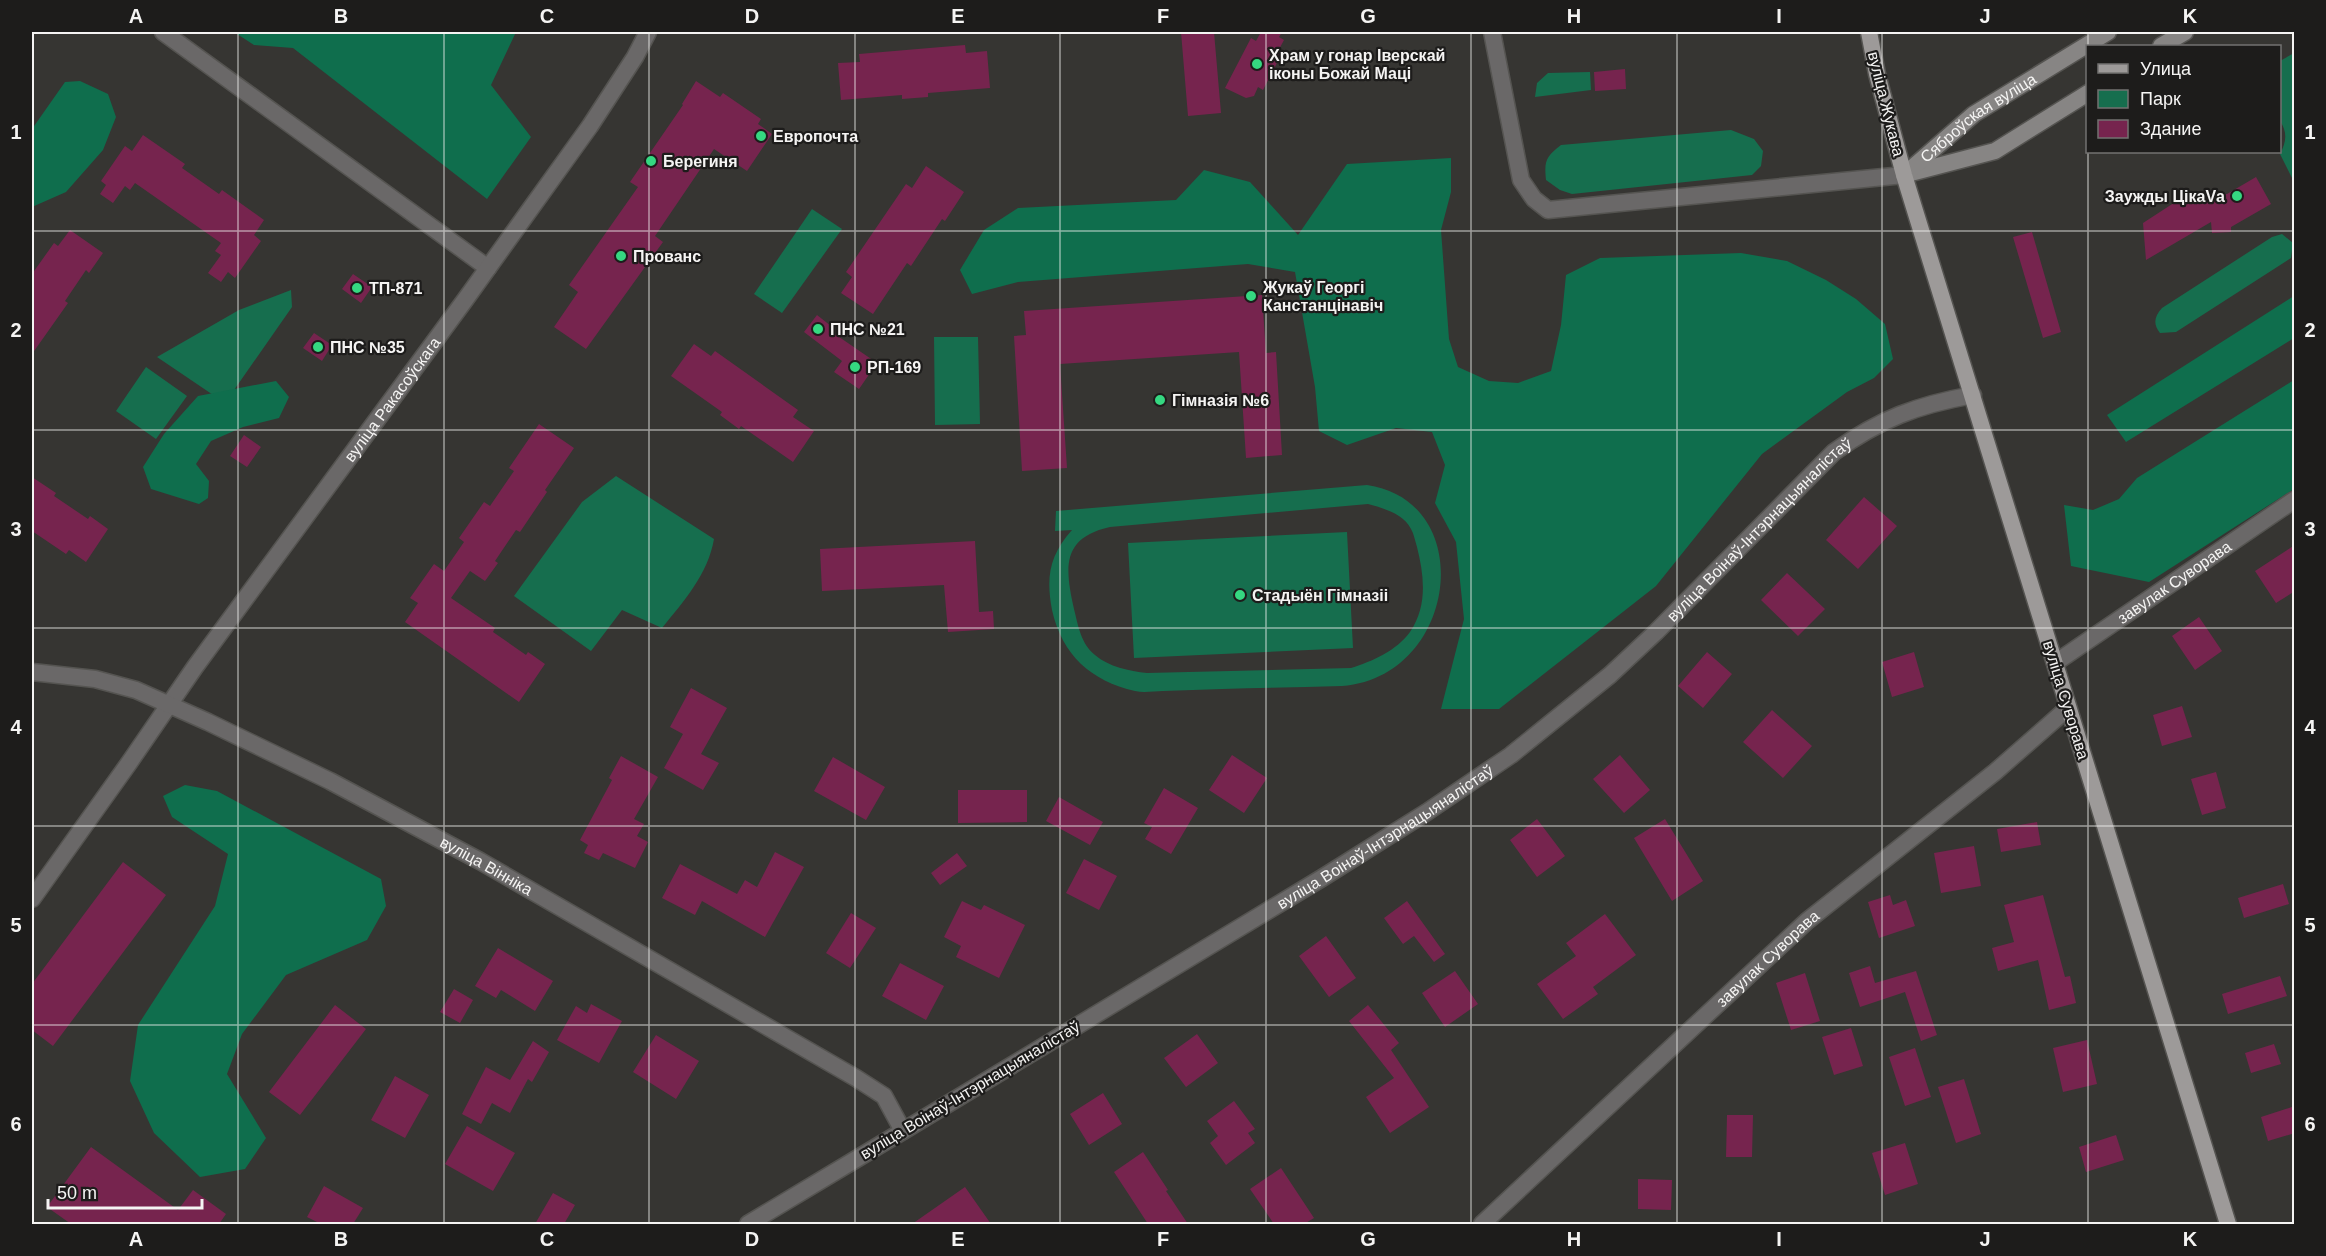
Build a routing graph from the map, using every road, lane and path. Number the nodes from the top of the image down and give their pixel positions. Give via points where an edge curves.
1 (163, 32) edge
2 (648, 32) edge
3 (1492, 32) edge
4 (1869, 32) edge
5 (2108, 32) edge
6 (2185, 32) edge
7 (2086, 45) edge
8 (2087, 45) edge
9 (2164, 45) edge
10 (2086, 94) edge
11 (1904, 176) junction
12 (488, 268) junction
13 (1973, 395) junction
14 (2295, 500) edge
15 (2055, 663) junction
16 (32, 672) edge
17 (169, 704) junction
18 (2068, 708) junction
19 (32, 899) edge
20 (903, 1131) junction
21 (748, 1224) edge
22 (1482, 1224) edge
23 (2228, 1224) edge

1 - 12 street
2 - 12 street, вуліца Ракасоўскага via 590,126
3 - 11 street via 1521,180 1534,199 1548,210
4 - 11 main road, вуліца Жукава
5 - 8 main road, Сяброўская вуліца
6 - 9 main road
7 - 11 main road, Сяброўская вуліца via 1974,114
10 - 11 main road, Сяброўская вуліца via 1995,151
11 - 13 main road, вуліца Суворава
12 - 17 street, вуліца Ракасоўскага
13 - 15 main road, вуліца Суворава
13 - 20 street, вуліца Воінаў-Інтэрнацыяналістаў via 1893,416 1834,453 1656,632 1610,675 1511,755 1322,878
14 - 15 street, завулак Суворава
15 - 18 main road, вуліца Суворава
16 - 17 street, вуліца Вінніка via 95,679
17 - 19 street, вуліца Ракасоўскага
17 - 20 street, вуліца Вінніка via 330,781 470,856 856,1078 884,1096
18 - 22 street, завулак Суворава via 1995,772 1807,921
18 - 23 main road, вуліца Суворава
20 - 21 street, вуліца Воінаў-Інтэрнацыяналістаў

